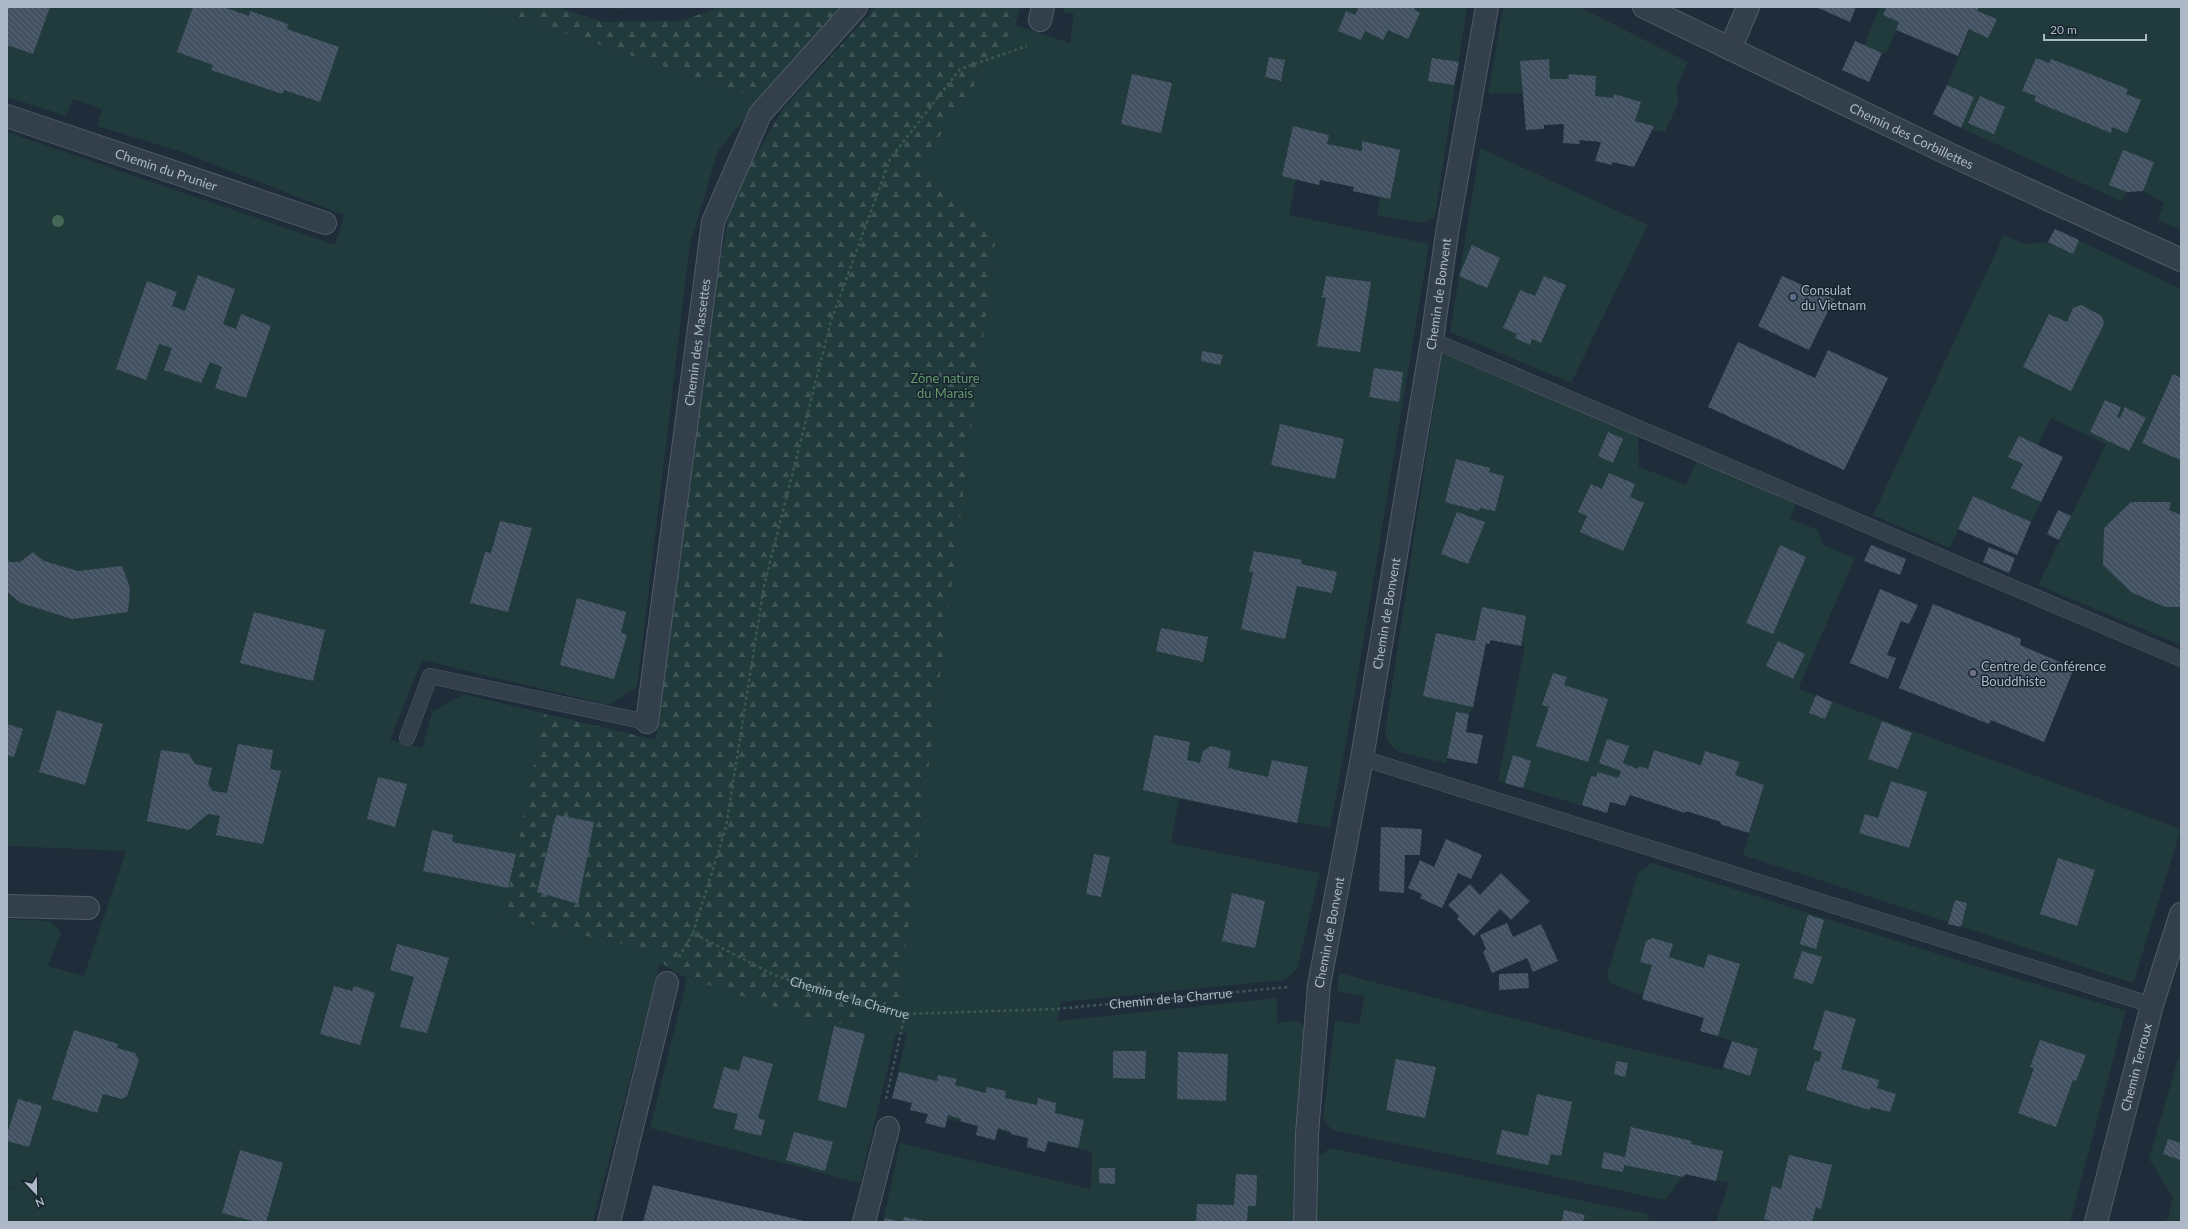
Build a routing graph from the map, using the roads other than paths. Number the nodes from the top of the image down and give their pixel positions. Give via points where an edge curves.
1 (856, 7) edge
2 (1487, 7) edge
3 (1644, 7) edge
4 (1748, 7) edge
5 (1730, 49) junction
6 (7, 116) edge
7 (325, 223) dead end
8 (2181, 260) edge
9 (1432, 340) junction
10 (2181, 659) edge
11 (647, 722) joint
12 (407, 738) dead end
13 (1362, 758) junction
14 (7, 906) edge
15 (88, 908) dead end
16 (2181, 914) edge
17 (667, 983) road end
18 (2152, 1005) junction
19 (888, 1128) road end
20 (609, 1222) edge
21 (864, 1222) edge
22 (1305, 1222) edge
23 (2096, 1222) edge

1 - 11 street, Chemin des Massettes via 760,114 713,222
2 - 9 street, Chemin de Bonvent
3 - 5 street, Chemin des Corbillettes
4 - 5 street
5 - 8 street, Chemin des Corbillettes via 1958,158
6 - 7 street, Chemin du Prunier
9 - 10 lane
9 - 13 street, Chemin de Bonvent
11 - 12 lane via 430,676
13 - 18 lane
13 - 22 street, Chemin de Bonvent via 1319,985 1307,1134
14 - 15 street
16 - 18 street, Chemin Terroux
17 - 20 street
18 - 23 street, Chemin Terroux
19 - 21 street

